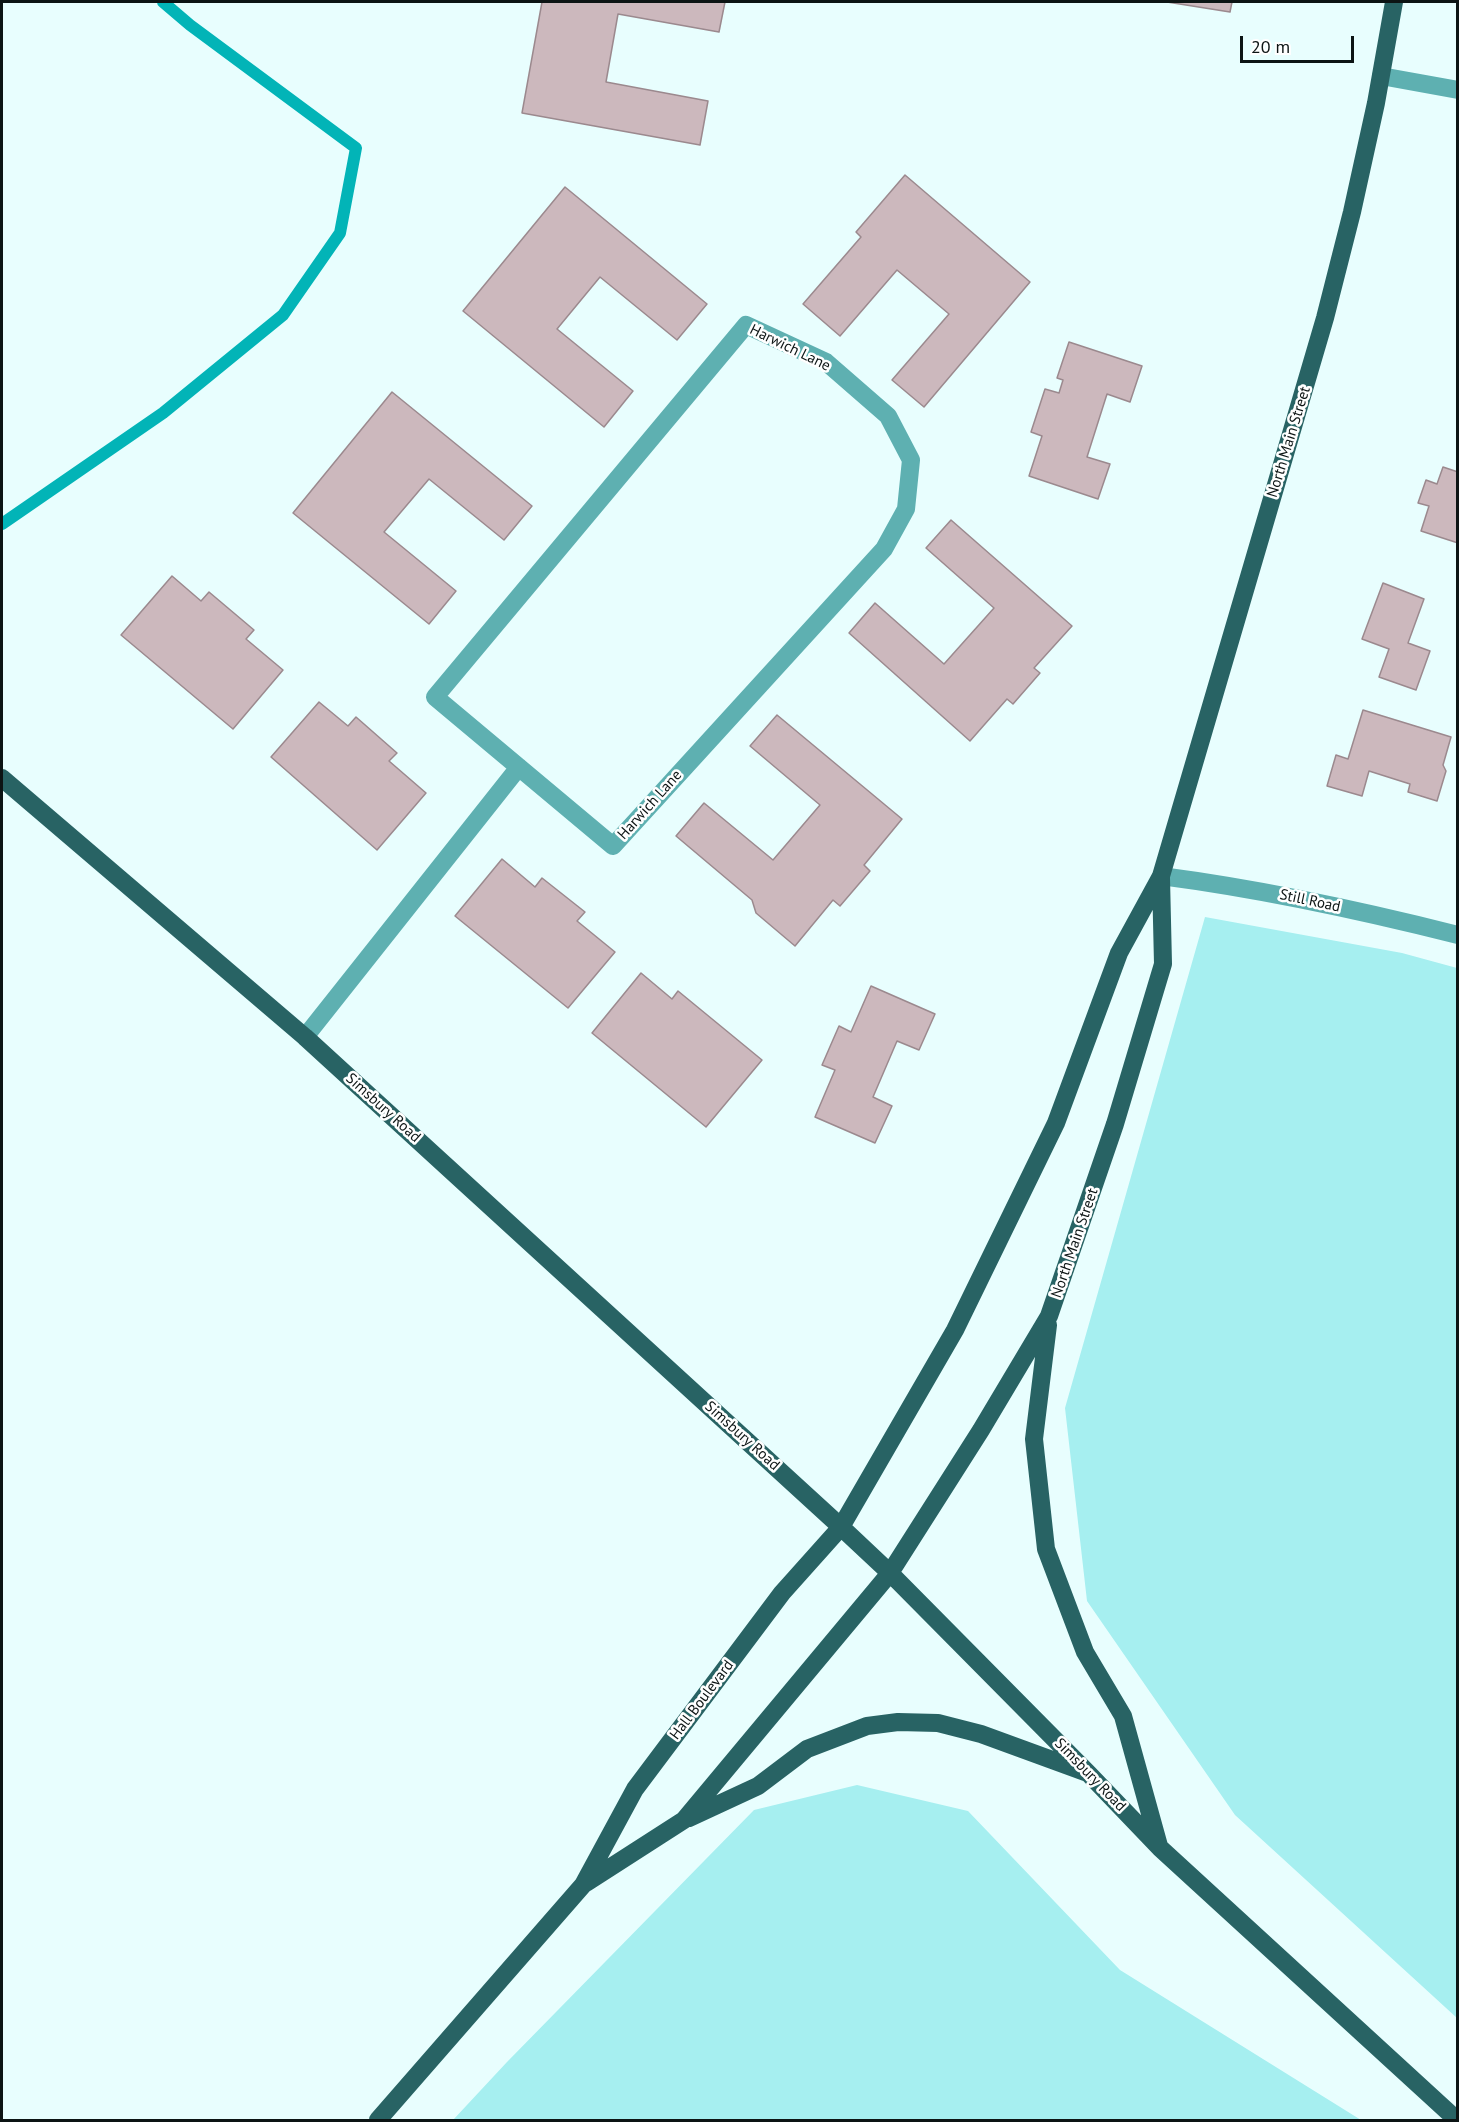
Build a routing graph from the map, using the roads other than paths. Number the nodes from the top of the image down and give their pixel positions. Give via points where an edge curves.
1 (1394, 2) edge
2 (1381, 76) junction
3 (1458, 90) edge
4 (519, 767) junction
5 (2, 778) edge
6 (1161, 876) junction
7 (1458, 935) edge
8 (305, 1037) junction
9 (1049, 1316) junction
10 (840, 1527) junction
11 (890, 1573) junction
12 (1089, 1774) junction
13 (684, 1820) junction
14 (1160, 1848) junction
15 (583, 1885) junction
16 (378, 2121) edge
17 (1457, 2121) edge

1 - 2 main road, North Main Street
2 - 3 street
2 - 6 main road, North Main Street via 1325,318
4 - 4 street, Harwich Lane via 613,846 884,549 906,509 911,460 888,416 826,362 746,325 435,697
4 - 8 street
5 - 8 main road, Simsbury Road
6 - 7 street, Still Road via 1237,886
6 - 9 main road, North Main Street via 1163,964 1115,1124
6 - 10 main road, North Main Street via 1119,953 1056,1123 955,1330
8 - 10 main road, Simsbury Road
9 - 11 main road, North Main Street
9 - 14 main road via 1034,1439 1046,1549 1085,1652 1123,1716
10 - 11 main road, Simsbury Road
10 - 15 main road, Hall Boulevard via 782,1593 635,1790
11 - 12 main road, Simsbury Road
11 - 13 main road, Hall Boulevard
12 - 13 main road via 981,1734 938,1723 898,1722 867,1726 807,1749 758,1786
12 - 14 main road, Simsbury Road
13 - 15 main road, Hall Boulevard
14 - 17 main road, Simsbury Road
15 - 16 main road, Hall Boulevard

